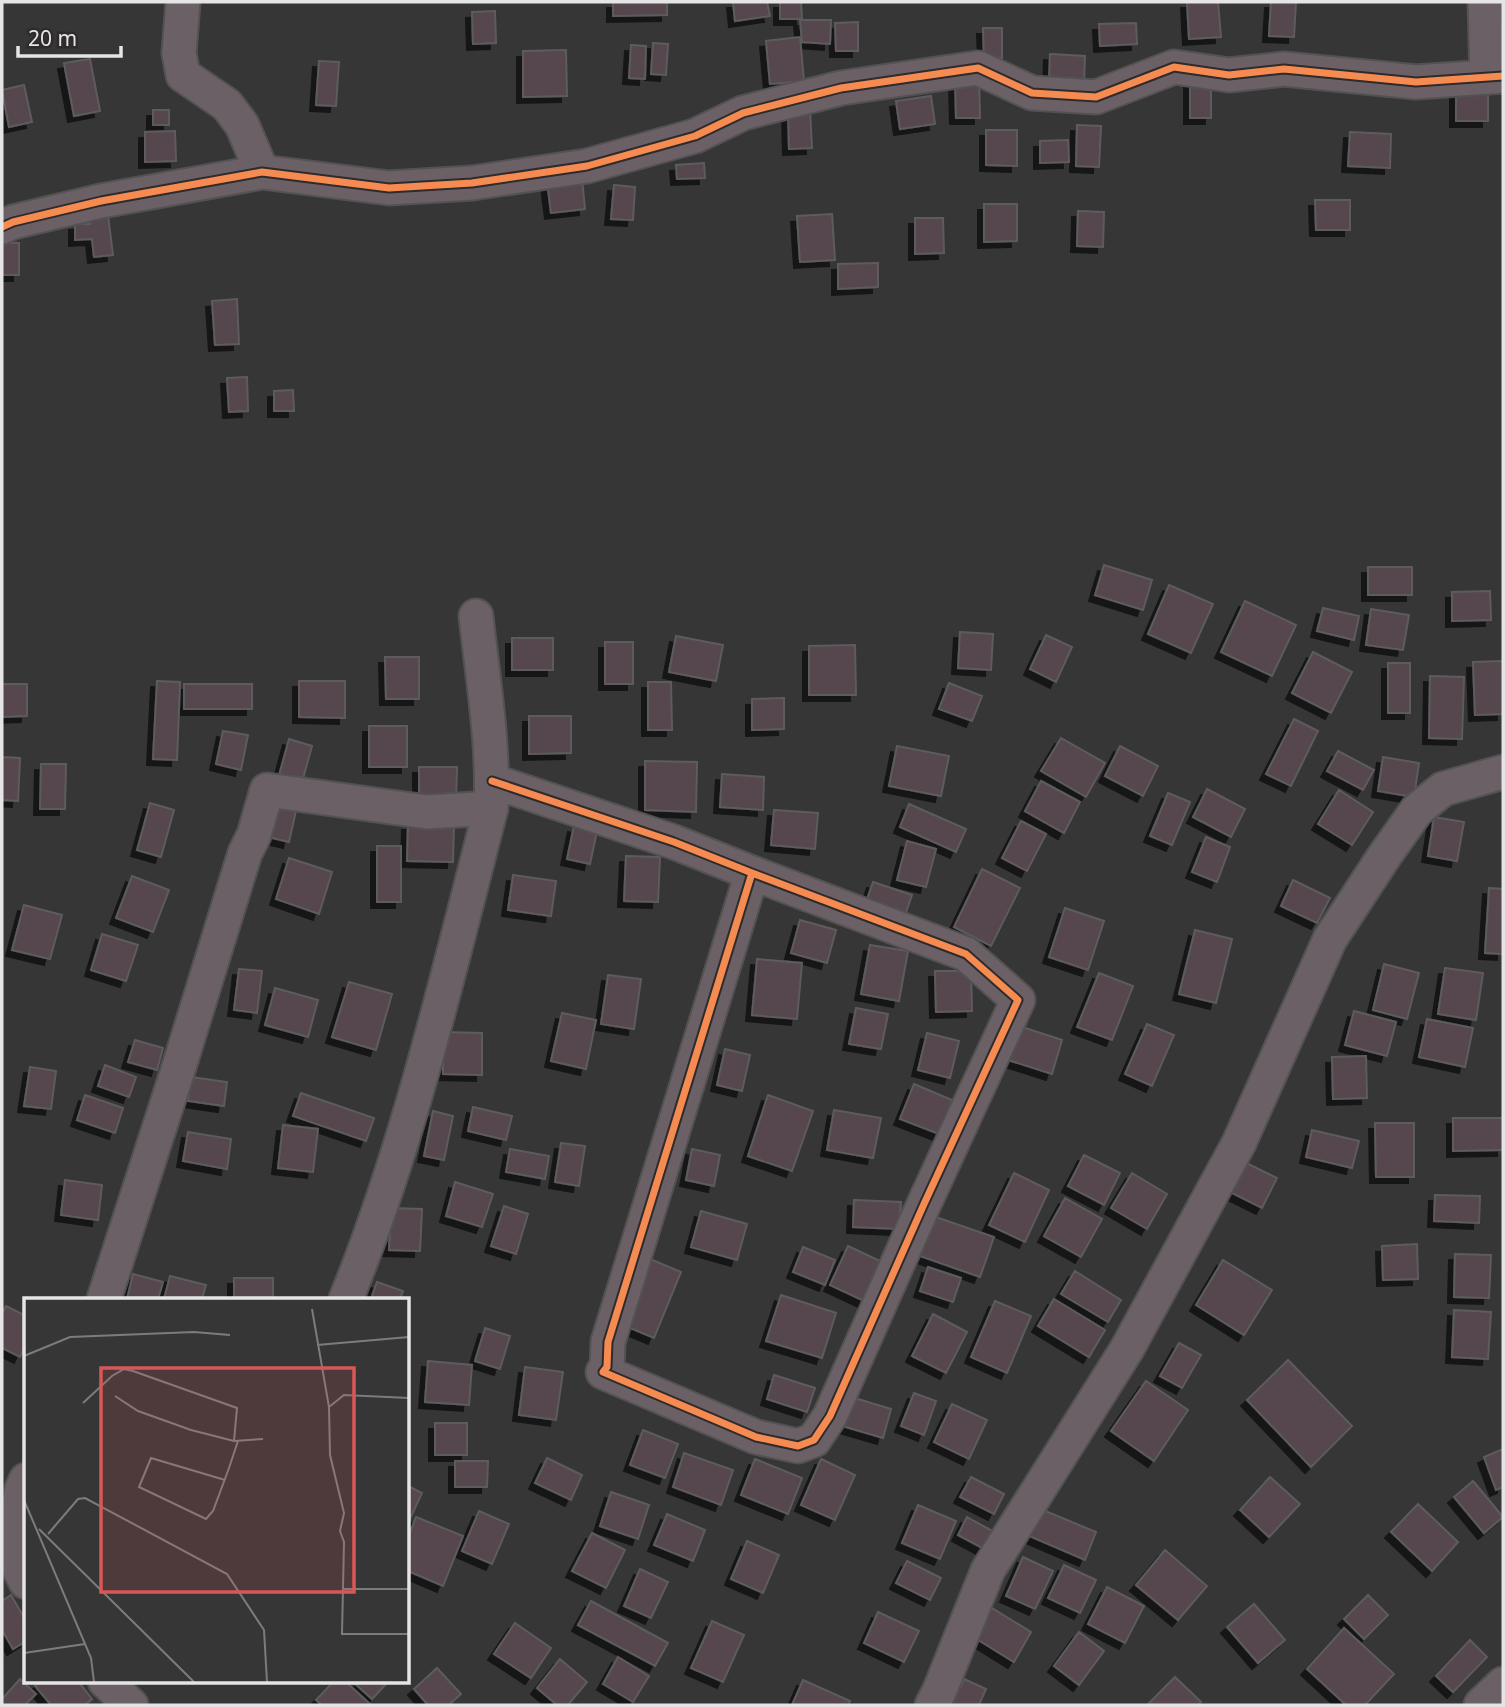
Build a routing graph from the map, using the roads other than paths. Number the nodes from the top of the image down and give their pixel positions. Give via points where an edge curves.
1 (183, 2) edge
2 (1485, 2) edge
3 (1495, 76) edge
4 (262, 172) junction
5 (2, 227) edge
6 (476, 616) dead end
7 (1503, 772) edge
8 (492, 795) junction
9 (752, 873) junction
10 (104, 1298) edge
11 (346, 1298) edge
12 (24, 1484) edge
13 (24, 1578) edge
14 (106, 1682) edge
15 (1503, 1684) edge
16 (131, 1705) edge
17 (932, 1705) edge
18 (1481, 1705) edge

1 - 4 street via 179,53 183,75 227,105 242,125
2 - 3 street
3 - 4 street via 1416,82 1284,69 1229,75 1174,67 1096,97 1032,93 978,68 841,88 743,113 695,136 587,166 472,183 389,188
4 - 5 street via 101,201
6 - 8 street
7 - 17 street via 1443,789 1417,810 1330,939 1239,1143 1127,1349 988,1570
8 - 9 street via 674,842
8 - 10 street via 427,811 267,790
8 - 11 street via 415,1101
9 - 9 street via 966,954 1018,1000 830,1416 814,1440 798,1446 756,1437 603,1372 608,1342
12 - 13 street via 10,1550
14 - 16 street
15 - 18 street

